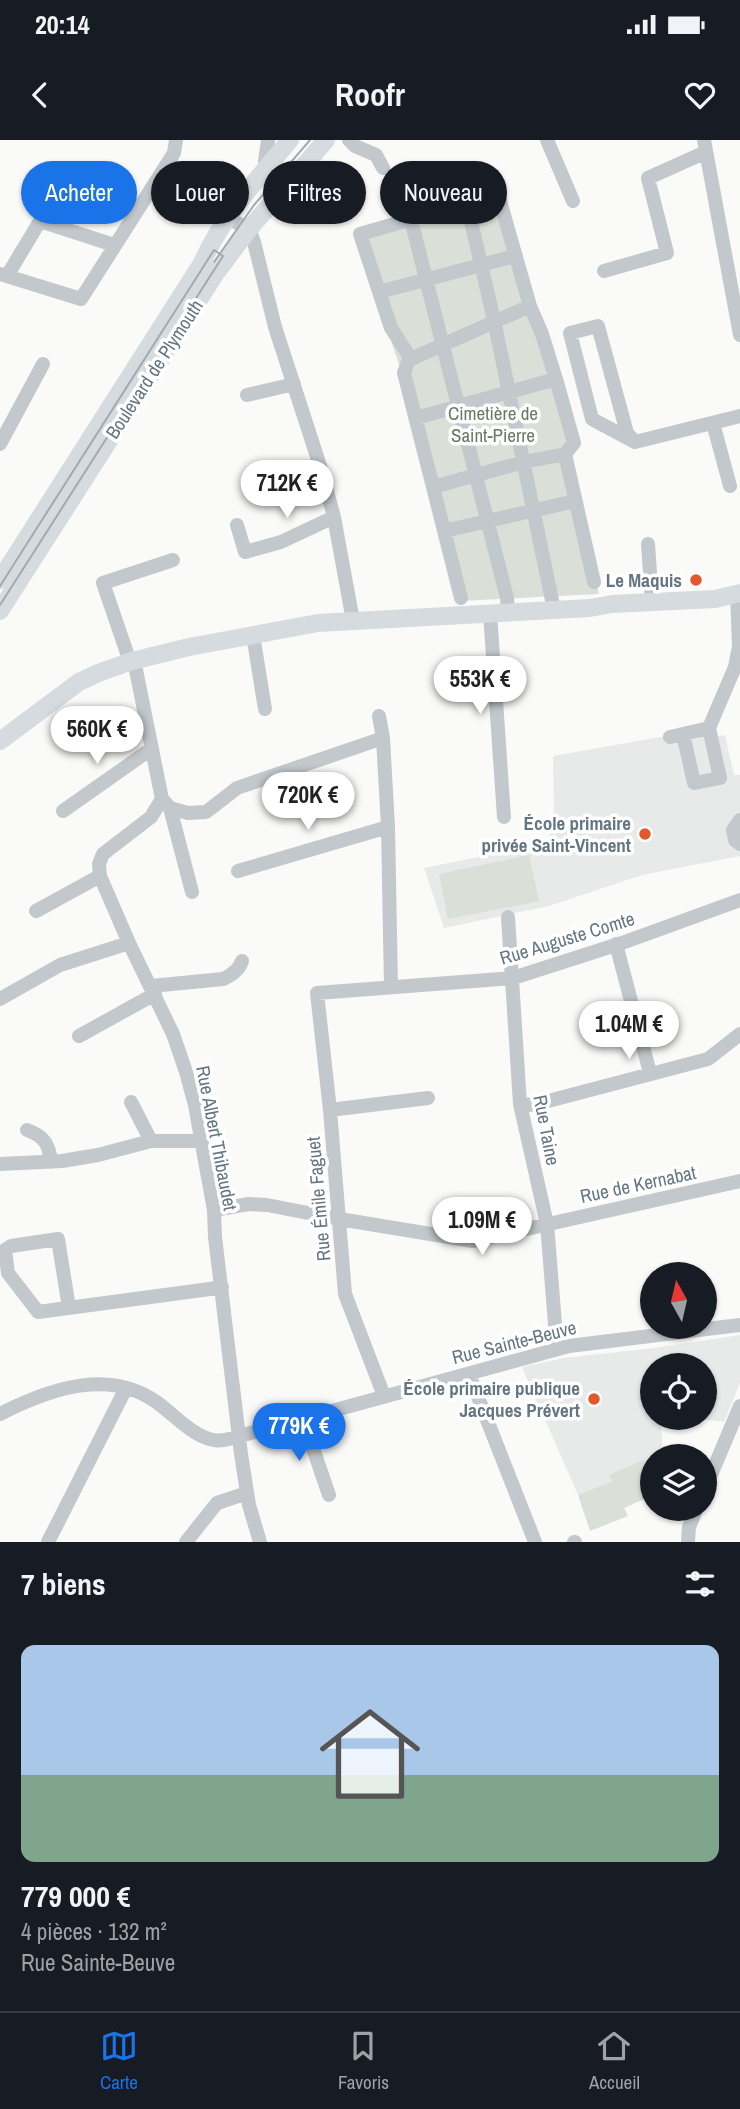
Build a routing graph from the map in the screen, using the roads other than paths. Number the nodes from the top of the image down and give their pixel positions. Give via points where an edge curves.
1 (176, 140) edge
2 (268, 140) edge
3 (290, 140) edge
4 (326, 140) edge
5 (349, 140) edge
6 (547, 140) edge
7 (705, 146) edge
8 (265, 161) dead end
9 (380, 162) edge
10 (249, 189) edge
11 (573, 201) dead end
12 (224, 224) edge
13 (239, 224) edge
14 (396, 224) edge
15 (412, 224) edge
16 (472, 224) edge
17 (506, 224) edge
18 (249, 229) junction
19 (114, 245) junction
20 (515, 256) junction
21 (481, 265) junction
22 (604, 271) dead end
23 (4, 275) edge
24 (426, 279) junction
25 (379, 292) junction
26 (530, 306) junction
27 (494, 320) junction
28 (740, 335) edge
29 (443, 346) junction
30 (411, 359) junction
31 (43, 364) dead end
32 (556, 379) junction
33 (294, 384) junction
34 (509, 391) junction
35 (247, 395) dead end
36 (458, 407) junction
37 (740, 416) edge
38 (416, 418) junction
39 (713, 423) junction
40 (635, 442) junction
41 (0, 444) edge
42 (565, 453) junction
43 (524, 462) junction
44 (476, 475) junction
45 (730, 486) dead end
46 (433, 487) junction
47 (575, 501) junction
48 (534, 510) junction
49 (334, 517) junction
50 (487, 520) junction
51 (237, 525) dead end
52 (444, 531) junction
53 (648, 544) dead end
54 (173, 560) dead end
55 (0, 580) edge
56 (594, 582) dead end
57 (739, 593) edge
58 (461, 597) dead end
59 (652, 602) junction
60 (554, 610) junction
61 (0, 611) edge
62 (499, 613) junction
63 (353, 621) junction
64 (253, 635) junction
65 (132, 661) junction
66 (265, 709) dead end
67 (379, 716) dead end
68 (709, 728) junction
69 (383, 738) junction
70 (0, 741) edge
71 (151, 750) junction
72 (166, 803) junction
73 (63, 811) dead end
74 (504, 817) dead end
75 (740, 820) edge
76 (388, 827) junction
77 (740, 845) edge
78 (239, 871) dead end
79 (100, 876) junction
80 (192, 892) dead end
81 (740, 900) edge
82 (36, 911) dead end
83 (508, 917) dead end
84 (129, 943) junction
85 (616, 944) junction
86 (242, 961) dead end
87 (513, 978) junction
88 (391, 986) junction
89 (153, 990) junction
90 (317, 993) joint
91 (0, 999) edge
92 (740, 1034) edge
93 (79, 1036) dead end
94 (650, 1073) junction
95 (428, 1098) dead end
96 (131, 1102) dead end
97 (520, 1104) junction
98 (330, 1110) junction
99 (27, 1130) dead end
100 (201, 1140) junction
101 (151, 1141) junction
102 (51, 1162) junction
103 (0, 1164) edge
104 (740, 1181) edge
105 (214, 1210) junction
106 (339, 1219) junction
107 (547, 1224) junction
108 (4, 1275) edge
109 (222, 1287) junction
110 (69, 1308) junction
111 (740, 1325) edge
112 (557, 1349) junction
113 (469, 1374) junction
114 (126, 1388) junction
115 (384, 1396) junction
116 (740, 1406) edge
117 (0, 1414) edge
118 (303, 1419) junction
119 (239, 1436) junction
120 (717, 1461) edge
121 (247, 1493) junction
122 (329, 1495) dead end
123 (692, 1521) edge
124 (48, 1542) edge
125 (186, 1542) edge
126 (260, 1542) edge
127 (535, 1542) edge
128 (688, 1542) edge

1 - 19 street via 174,153
2 - 8 street
3 - 10 main road, Boulevard de Plymouth
4 - 18 main road, Boulevard de Plymouth
5 - 9 street via 376,155
6 - 11 street
7 - 22 street via 648,178 667,253
7 - 28 street
12 - 55 main road, Boulevard de Plymouth
13 - 18 street
14 - 25 street via 360,234
15 - 24 street
16 - 21 street
17 - 20 street
18 - 33 street
18 - 61 main road, Boulevard de Plymouth via 216,273
19 - 23 street via 40,221
19 - 23 street via 81,299
20 - 21 street
20 - 26 street
21 - 24 street
21 - 27 street
24 - 25 street
24 - 29 street
25 - 30 street via 391,328
26 - 27 street
26 - 32 street
27 - 29 street
27 - 34 street
29 - 30 street
29 - 36 street
30 - 38 street via 404,373
31 - 41 street
32 - 34 street
32 - 42 street via 573,443
33 - 35 street
33 - 49 street
34 - 36 street
34 - 43 street
36 - 38 street
36 - 44 street
37 - 39 street
38 - 46 street
39 - 40 street
39 - 45 street
40 - 40 street via 627,433 598,326 570,333 592,419
42 - 43 street
42 - 47 street
43 - 44 street
43 - 48 street
44 - 46 street
44 - 50 street
46 - 52 street
47 - 48 street
47 - 56 street
48 - 50 street
48 - 60 street
49 - 51 street via 281,542 245,552
49 - 63 street
50 - 52 street
50 - 62 street via 507,598
52 - 58 street
53 - 59 street
54 - 65 street via 103,583
57 - 59 main road
57 - 68 street via 735,667
59 - 60 main road
60 - 62 main road
62 - 63 main road
62 - 74 street
63 - 64 main road
64 - 65 main road
64 - 66 street
65 - 70 main road via 79,682
65 - 71 street
67 - 69 street
68 - 68 street via 676,736 694,783 720,778
69 - 72 street via 237,788 206,813 188,813
69 - 76 street
71 - 72 street
71 - 73 street
72 - 79 street via 103,854
72 - 80 street
75 - 77 street via 733,831
76 - 78 street
76 - 88 street
79 - 82 street
79 - 84 street, Rue Albert Thibaudet
81 - 85 street, Rue Auguste Comte
83 - 87 street, Rue Taine
84 - 89 street, Rue Albert Thibaudet
84 - 91 street via 60,965
85 - 87 street, Rue Auguste Comte
85 - 94 street
86 - 89 street via 223,979
87 - 88 street, Rue Auguste Comte
87 - 97 street, Rue Taine
88 - 90 street, Rue Auguste Comte
89 - 93 street
89 - 100 street, Rue Albert Thibaudet via 186,1072
90 - 98 street, Rue Émile Faguet
92 - 94 street via 708,1059
94 - 97 street via 533,1105
95 - 98 street
96 - 101 street
97 - 107 street, Rue Taine
98 - 106 street, Rue Émile Faguet
99 - 102 street via 44,1138
100 - 101 street
100 - 105 street, Rue Albert Thibaudet
101 - 102 street
102 - 103 street
104 - 107 street, Rue de Kernabat
105 - 106 street, Rue de Kernabat via 267,1205
105 - 109 street, Rue Albert Thibaudet
106 - 107 street, Rue de Kernabat via 473,1241
106 - 115 street, Rue Émile Faguet via 345,1294
107 - 112 street, Rue Taine
108 - 110 street via 38,1312
108 - 110 street via 5,1250 58,1239
109 - 110 street
109 - 119 street, Rue Albert Thibaudet
111 - 112 street, Rue Sainte-Beuve
112 - 113 street, Rue Sainte-Beuve
113 - 115 street, Rue Sainte-Beuve
113 - 127 street
114 - 117 street, Rue Sainte-Beuve via 91,1384 52,1391
114 - 119 street, Rue Sainte-Beuve via 146,1395 178,1421 214,1441
114 - 124 street
115 - 118 street, Rue Sainte-Beuve
116 - 120 street
118 - 119 street, Rue Sainte-Beuve
118 - 122 street
119 - 121 street, Rue Albert Thibaudet
121 - 125 street via 217,1503
121 - 126 street, Rue Albert Thibaudet
123 - 128 street

